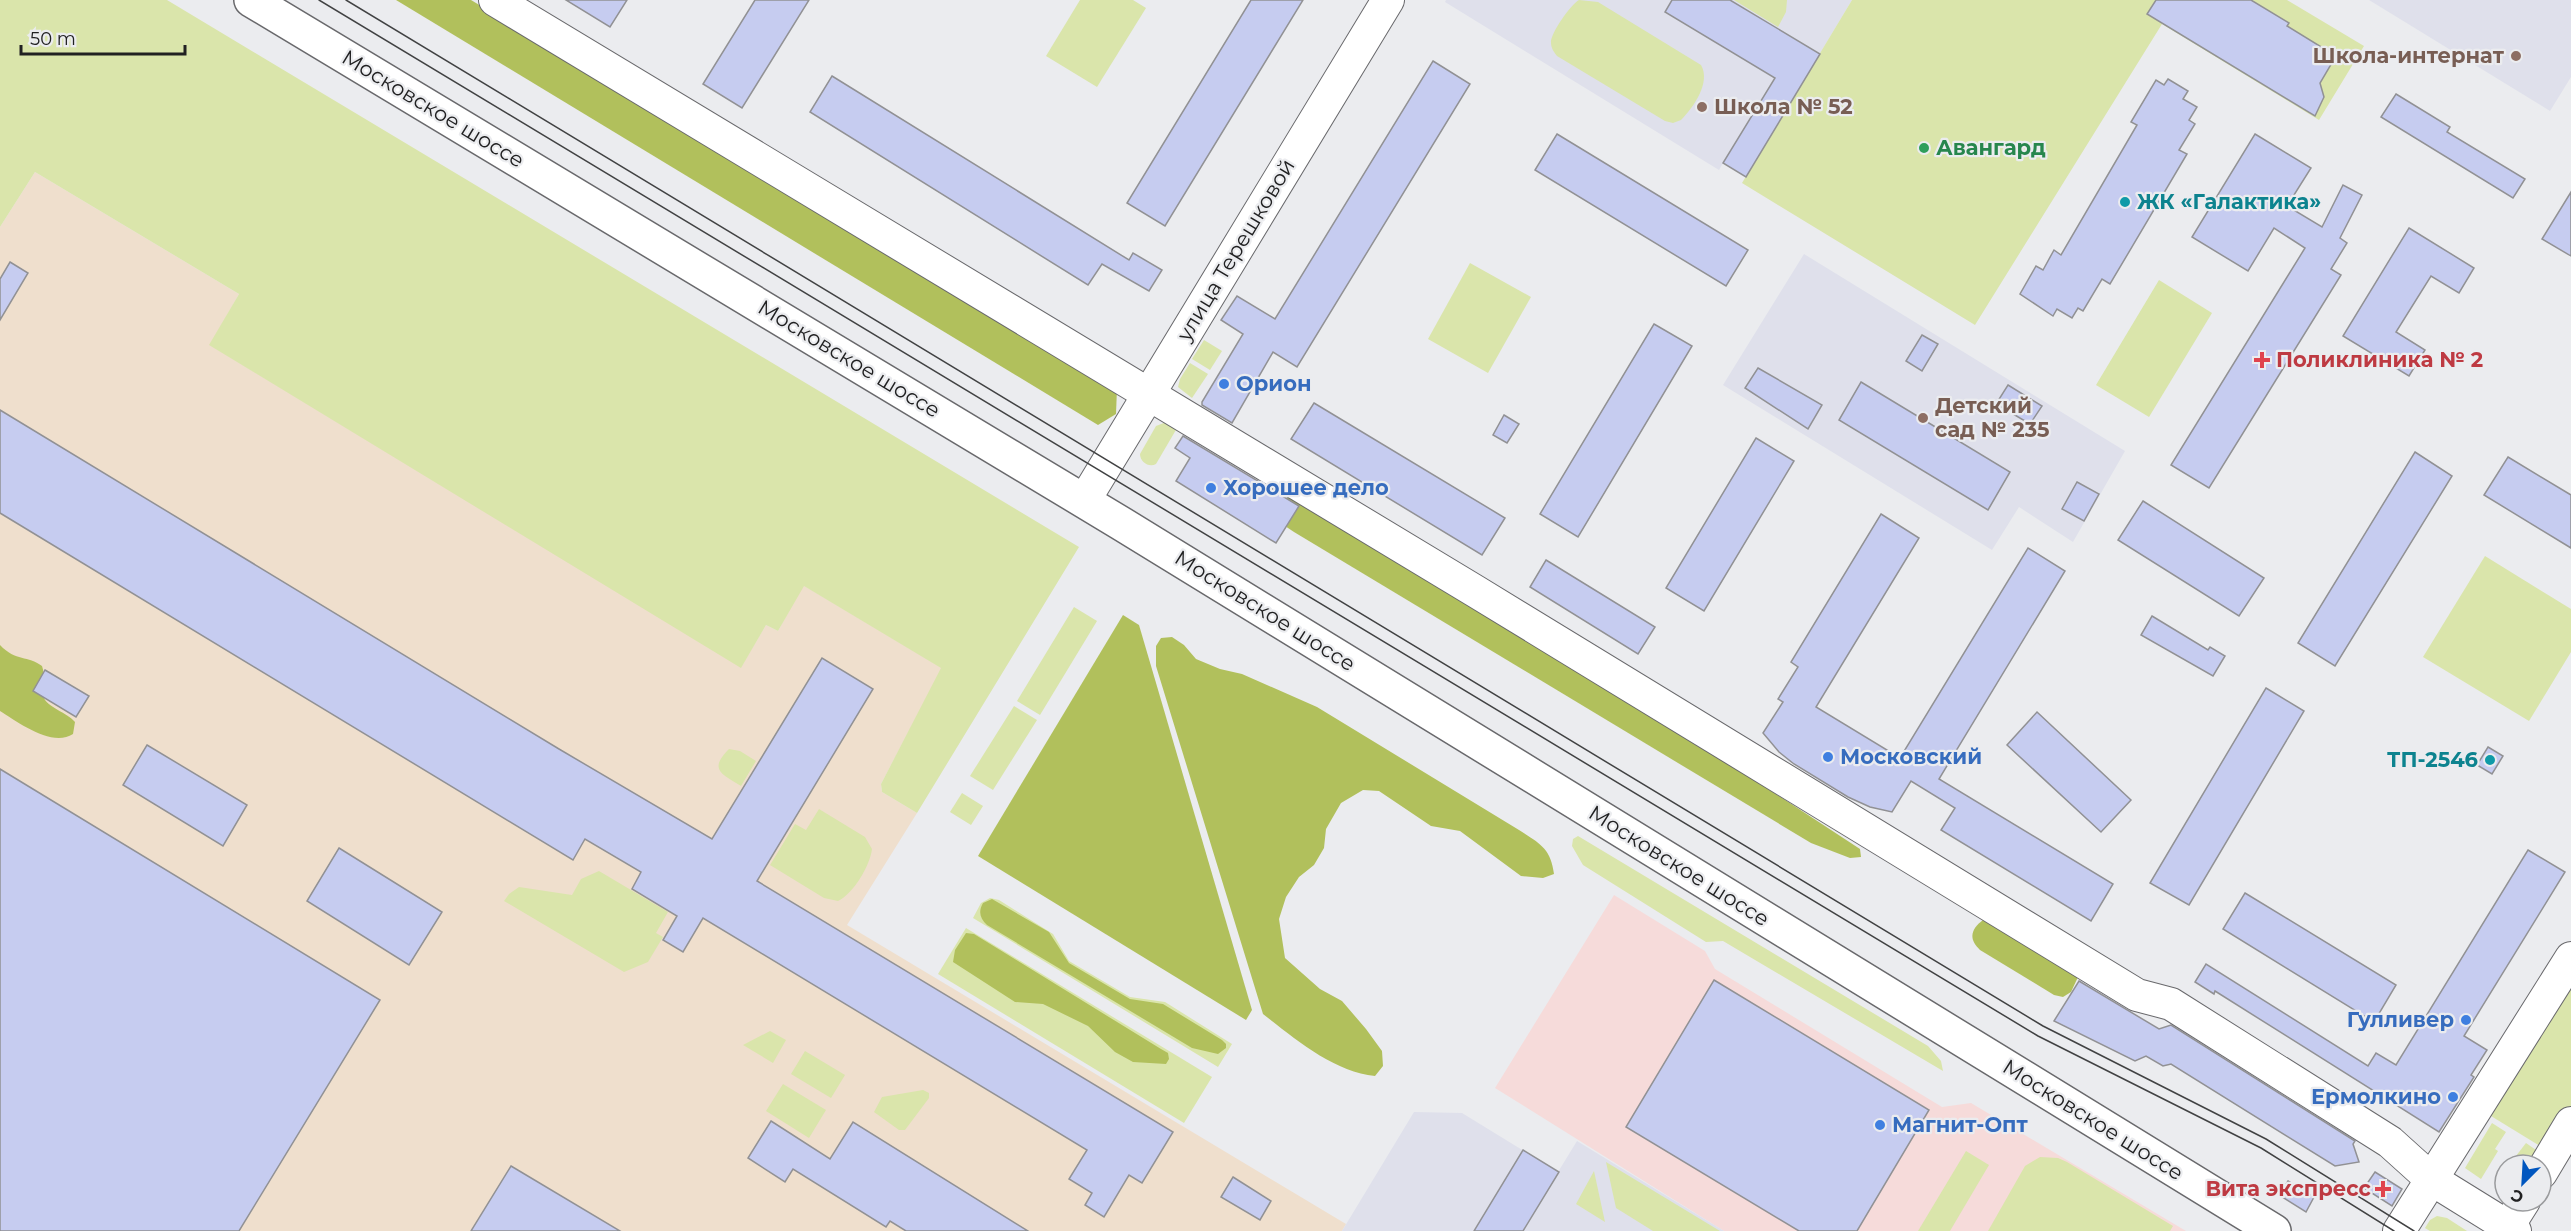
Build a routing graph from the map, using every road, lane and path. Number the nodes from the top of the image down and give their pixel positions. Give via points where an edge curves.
1 (251, 0) edge
2 (495, 0) edge
3 (1388, 0) edge
4 (1148, 394) junction
5 (1084, 501) junction
6 (2571, 958) edge
7 (2571, 1123) edge
8 (2553, 1153) edge
9 (2432, 1179) junction
10 (2513, 1222) edge
11 (2274, 1231) edge
12 (2399, 1231) edge

1 - 5 main road, Московское шоссе
2 - 4 street
3 - 4 street, улица Терешковой
4 - 5 street, улица Терешковой
4 - 9 street via 2137,995 2171,1004 2390,1142
5 - 11 main road, Московское шоссе
6 - 9 street
7 - 8 street
9 - 10 street
9 - 12 street

